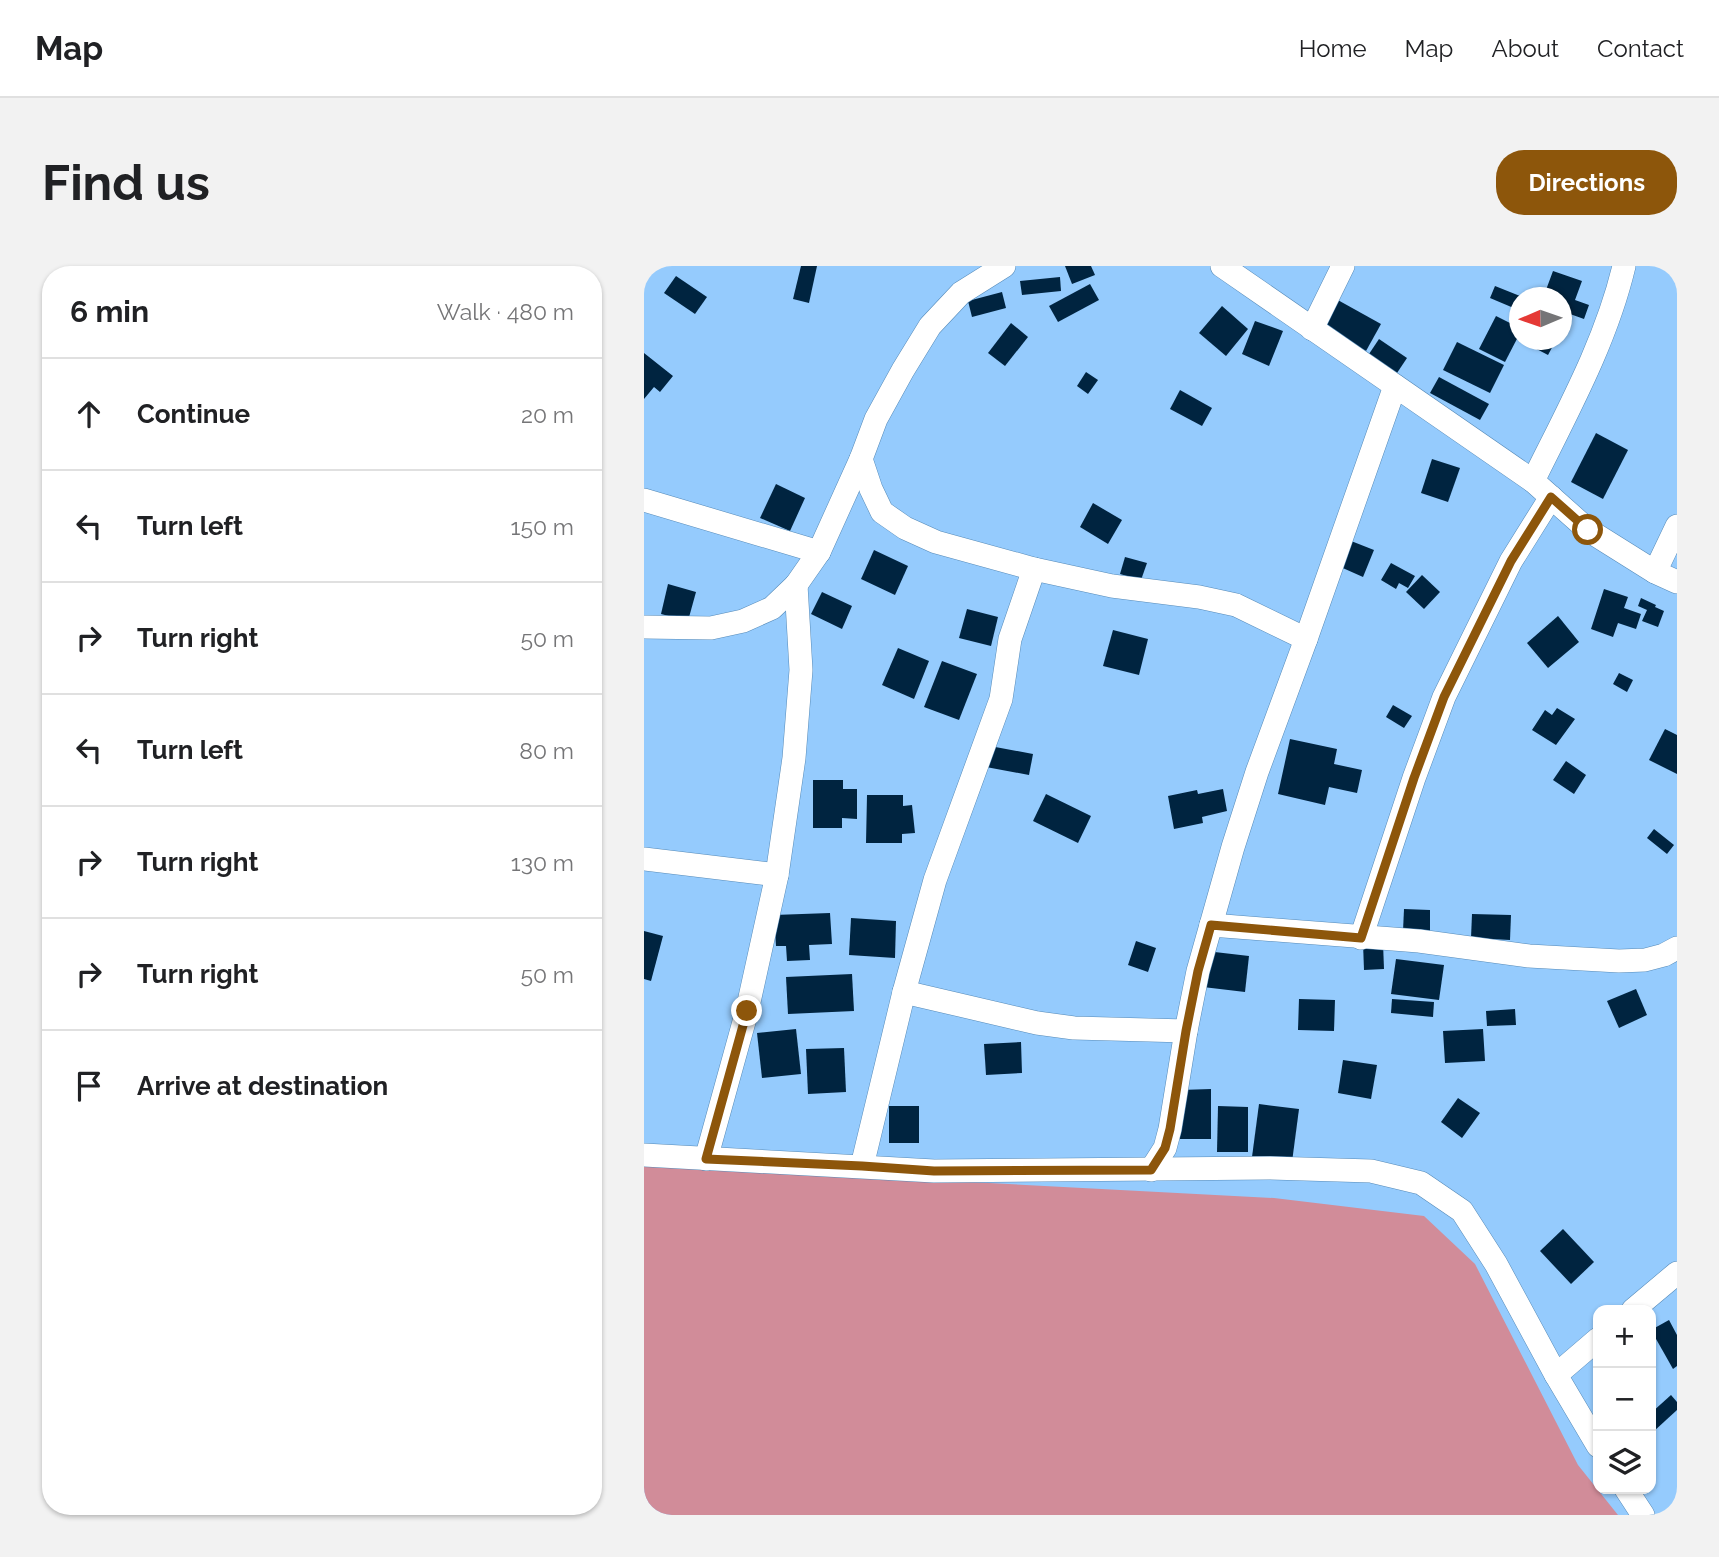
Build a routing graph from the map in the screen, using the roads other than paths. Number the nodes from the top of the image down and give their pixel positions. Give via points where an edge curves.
1 (1004, 266) edge
2 (1222, 266) edge
3 (1343, 266) edge
4 (1624, 266) edge
5 (1312, 329) junction
6 (1395, 386) junction
7 (861, 459) junction
8 (1532, 481) junction
9 (1551, 497) junction
10 (644, 500) edge
11 (1677, 526) edge
12 (819, 552) junction
13 (1034, 569) junction
14 (1655, 572) junction
15 (1677, 582) edge
16 (796, 586) junction
17 (644, 627) edge
18 (1306, 639) junction
19 (644, 859) edge
20 (777, 875) junction
21 (1211, 925) junction
22 (1361, 938) junction
23 (1677, 948) edge
24 (904, 992) junction
25 (1186, 1031) junction
26 (644, 1155) edge
27 (706, 1159) junction
28 (862, 1166) junction
29 (1151, 1170) junction
30 (1677, 1273) edge
31 (1639, 1305) edge
32 (1593, 1343) edge
33 (1556, 1375) junction
34 (1593, 1438) edge
35 (1629, 1494) edge
36 (1643, 1515) edge

1 - 7 street via 961,293 930,326 876,419
2 - 5 street
3 - 5 street
4 - 8 street via 1583,380
5 - 6 street
6 - 8 street
6 - 18 street
7 - 12 street
7 - 13 street via 883,512 905,528 936,542
8 - 9 street
9 - 14 street via 1588,530
9 - 22 street via 1511,561 1444,697
10 - 12 street
11 - 14 street
12 - 16 street
13 - 18 street via 1236,605
13 - 24 street via 1010,639 1001,699 935,880
14 - 15 street
16 - 17 street via 772,608 743,621 711,628
16 - 20 street via 801,670
18 - 21 street via 1257,772
19 - 20 street
20 - 27 street via 747,1011
21 - 22 street
21 - 25 street
22 - 23 street via 1619,961 1645,960
24 - 25 street via 1037,1023
24 - 28 street
25 - 29 street via 1165,1148
26 - 27 street
27 - 28 street
28 - 29 street via 934,1171
29 - 33 street via 1371,1171 1421,1183 1462,1211
30 - 31 street
32 - 33 street
33 - 34 street
35 - 36 street

